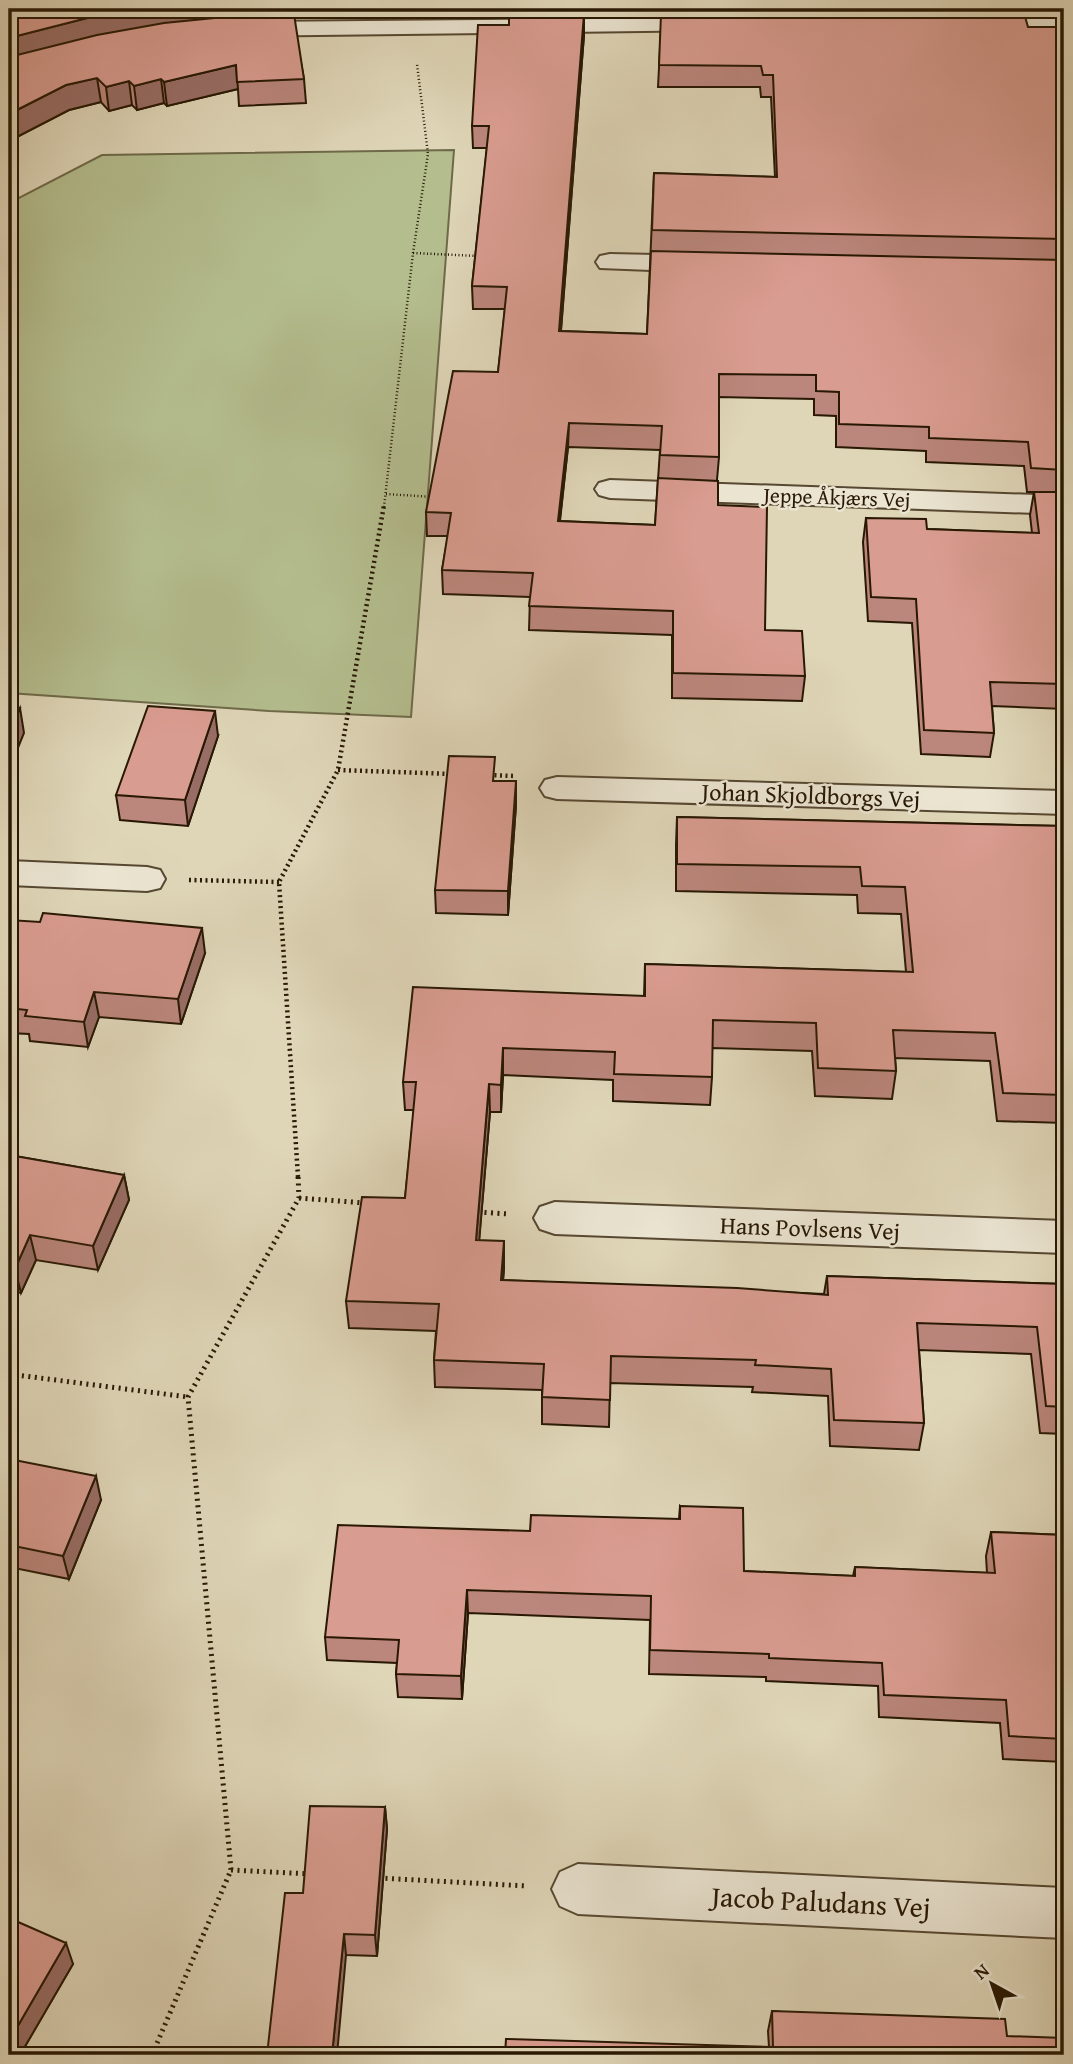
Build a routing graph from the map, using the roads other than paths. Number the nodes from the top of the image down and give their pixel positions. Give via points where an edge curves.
1 (731, 25) edge
2 (953, 25) edge
3 (1064, 25) edge
4 (220, 32) edge
5 (610, 262) dead end
6 (734, 265) edge
7 (610, 489) dead end
8 (1064, 505) edge
9 (557, 788) road end
10 (1064, 803) edge
11 (9, 873) edge
12 (147, 879) road end
13 (555, 1218) road end
14 (1064, 1237) edge
15 (578, 1889) road end
16 (1064, 1913) edge

1 - 4 street
2 - 3 street
5 - 6 street
7 - 8 street, Jeppe Åkjærs Vej
9 - 10 street, Johan Skjoldborgs Vej
11 - 12 street
13 - 14 street, Hans Povlsens Vej
15 - 16 street, Jacob Paludans Vej

